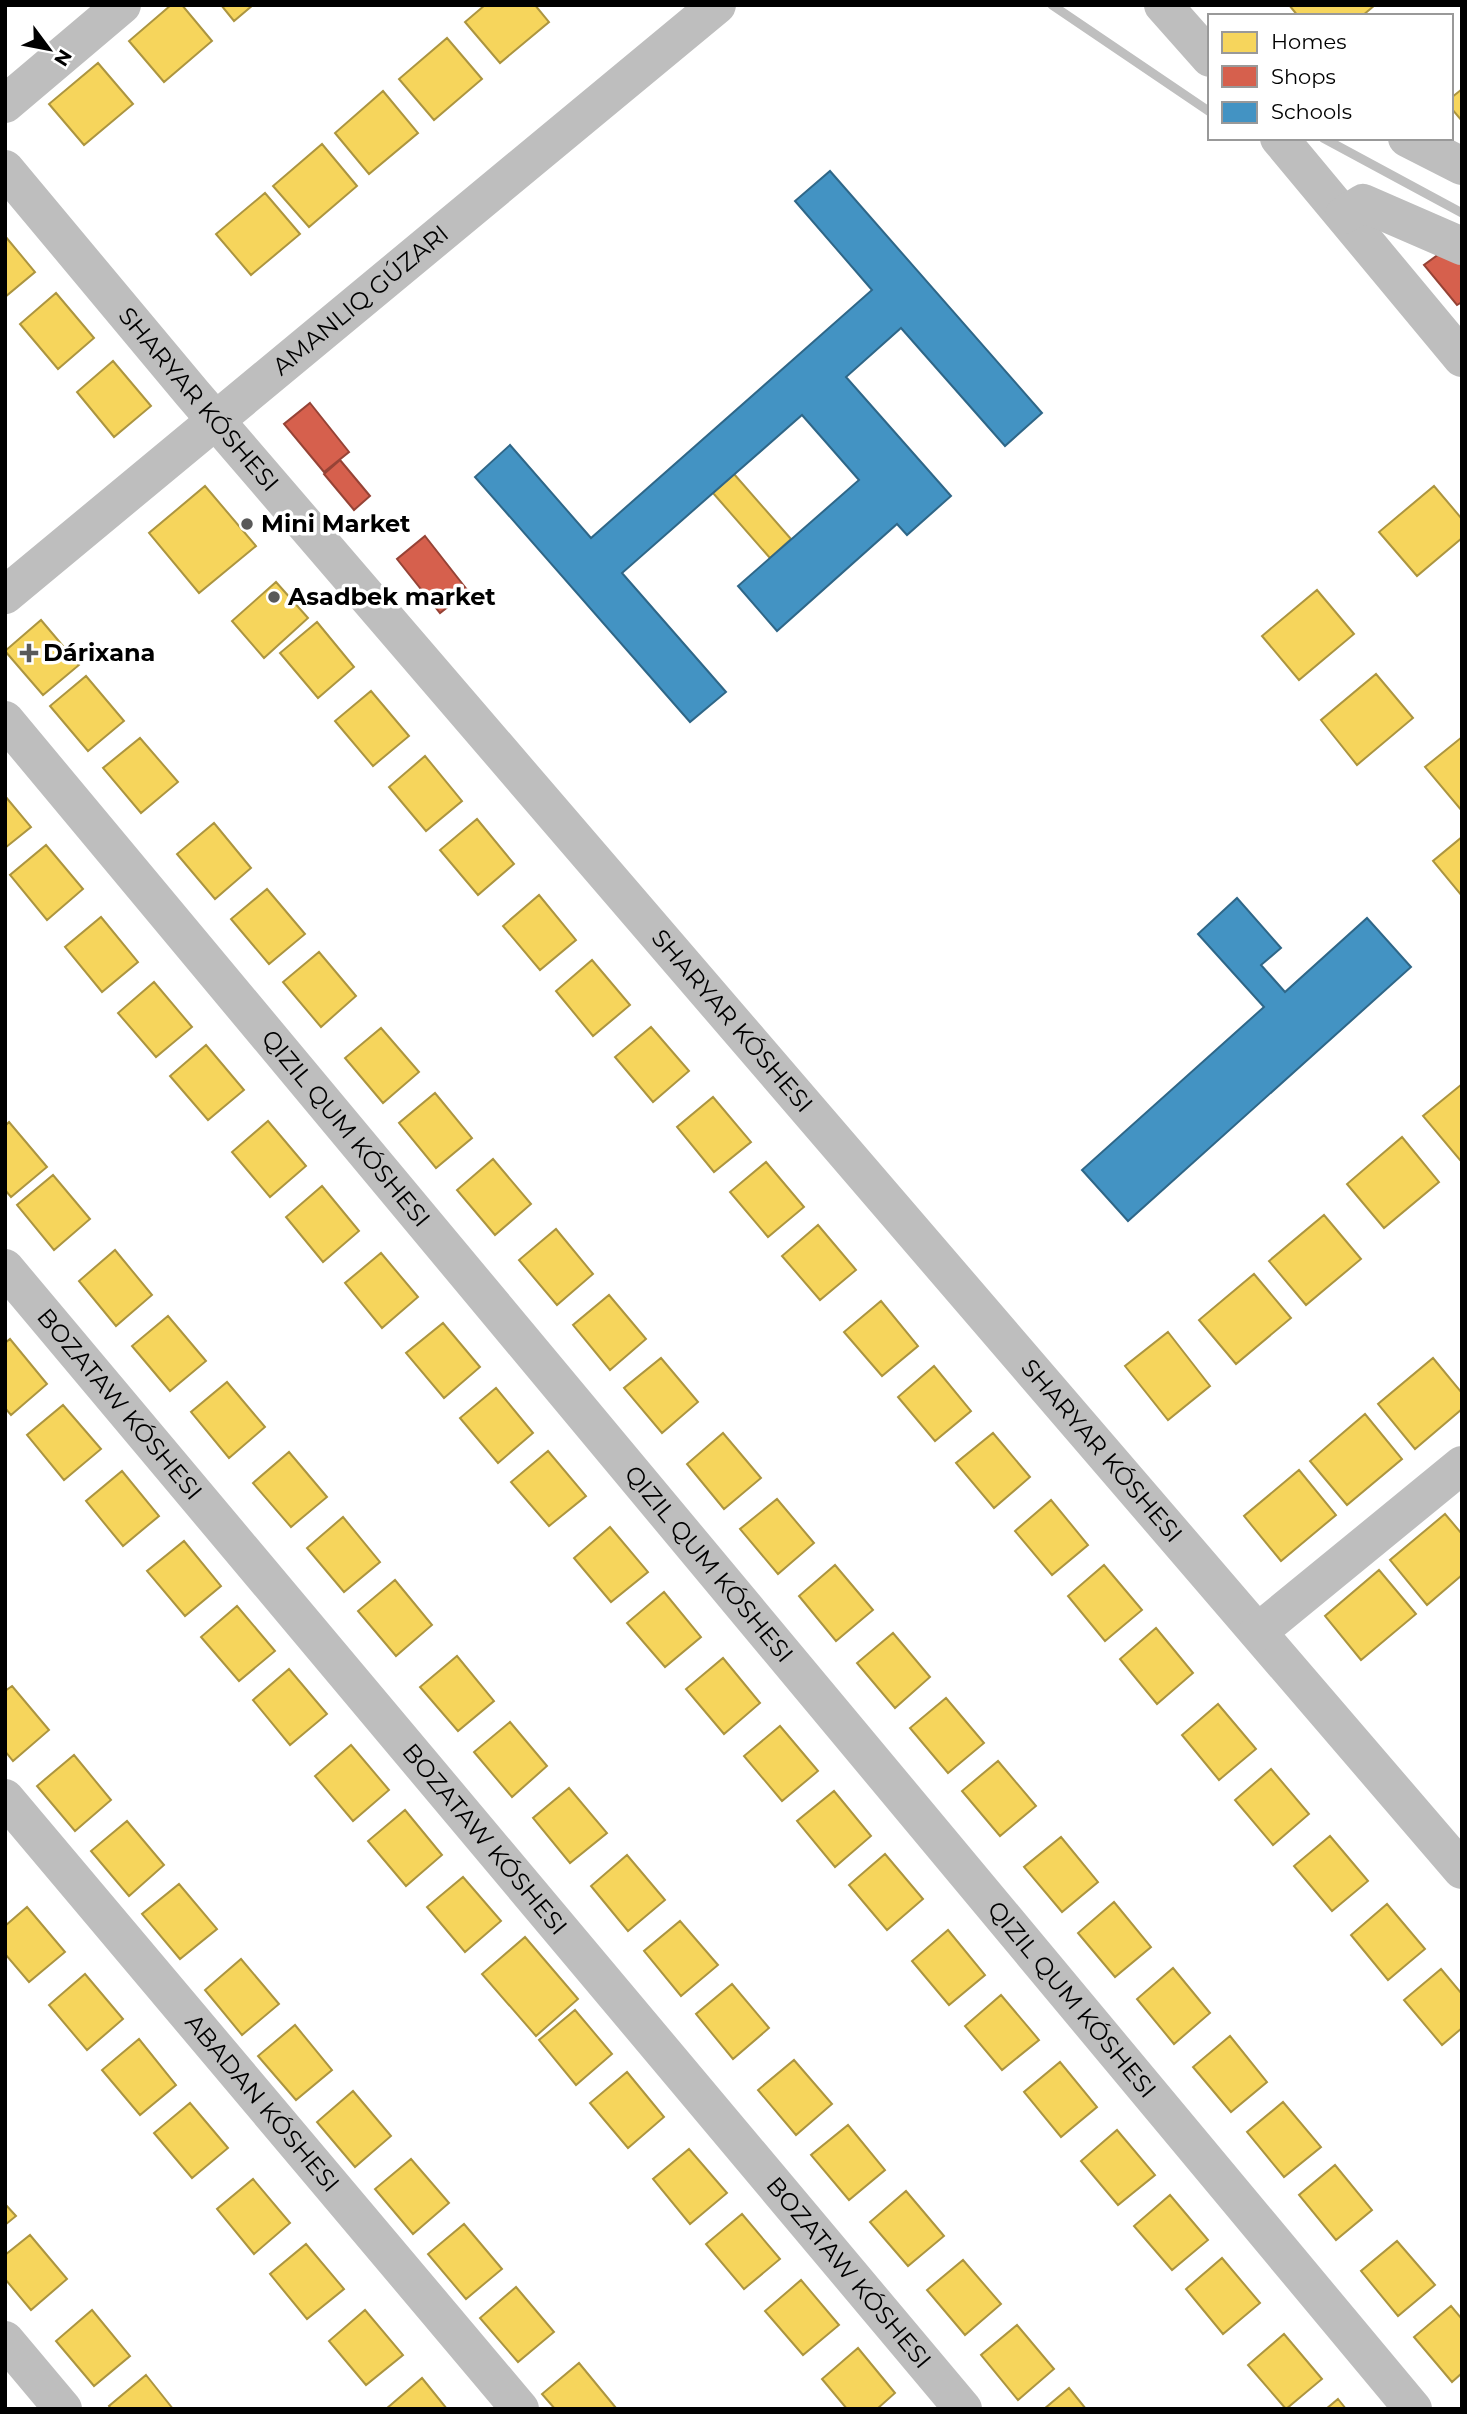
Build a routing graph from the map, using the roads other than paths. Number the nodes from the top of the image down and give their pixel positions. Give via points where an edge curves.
1 (122, 5) edge
2 (717, 5) edge
3 (1163, 5) edge
4 (1203, 45) edge
5 (5, 104) edge
6 (1281, 140) edge
7 (1411, 140) edge
8 (1462, 166) edge
9 (5, 169) edge
10 (1344, 215) junction
11 (1462, 246) edge
12 (1462, 358) edge
13 (217, 420) junction
14 (5, 595) edge
15 (5, 720) edge
16 (5, 1268) edge
17 (1462, 1465) edge
18 (1258, 1632) junction
19 (5, 1798) edge
20 (1462, 1870) edge
21 (5, 2340) edge
22 (63, 2409) edge
23 (520, 2409) edge
24 (963, 2409) edge
25 (1413, 2409) edge

1 - 5 street
2 - 13 street
3 - 4 street
6 - 10 street
7 - 8 street
9 - 13 street, SHARYAR KÓSHESI
10 - 11 street via 1363,203
10 - 12 street
13 - 14 street
13 - 18 street, SHARYAR KÓSHESI
15 - 25 street
16 - 24 street, BOZATAW KÓSHESI
17 - 18 street
18 - 20 street, SHARYAR KÓSHESI
19 - 23 street, ABADAN KÓSHESI
21 - 22 street

